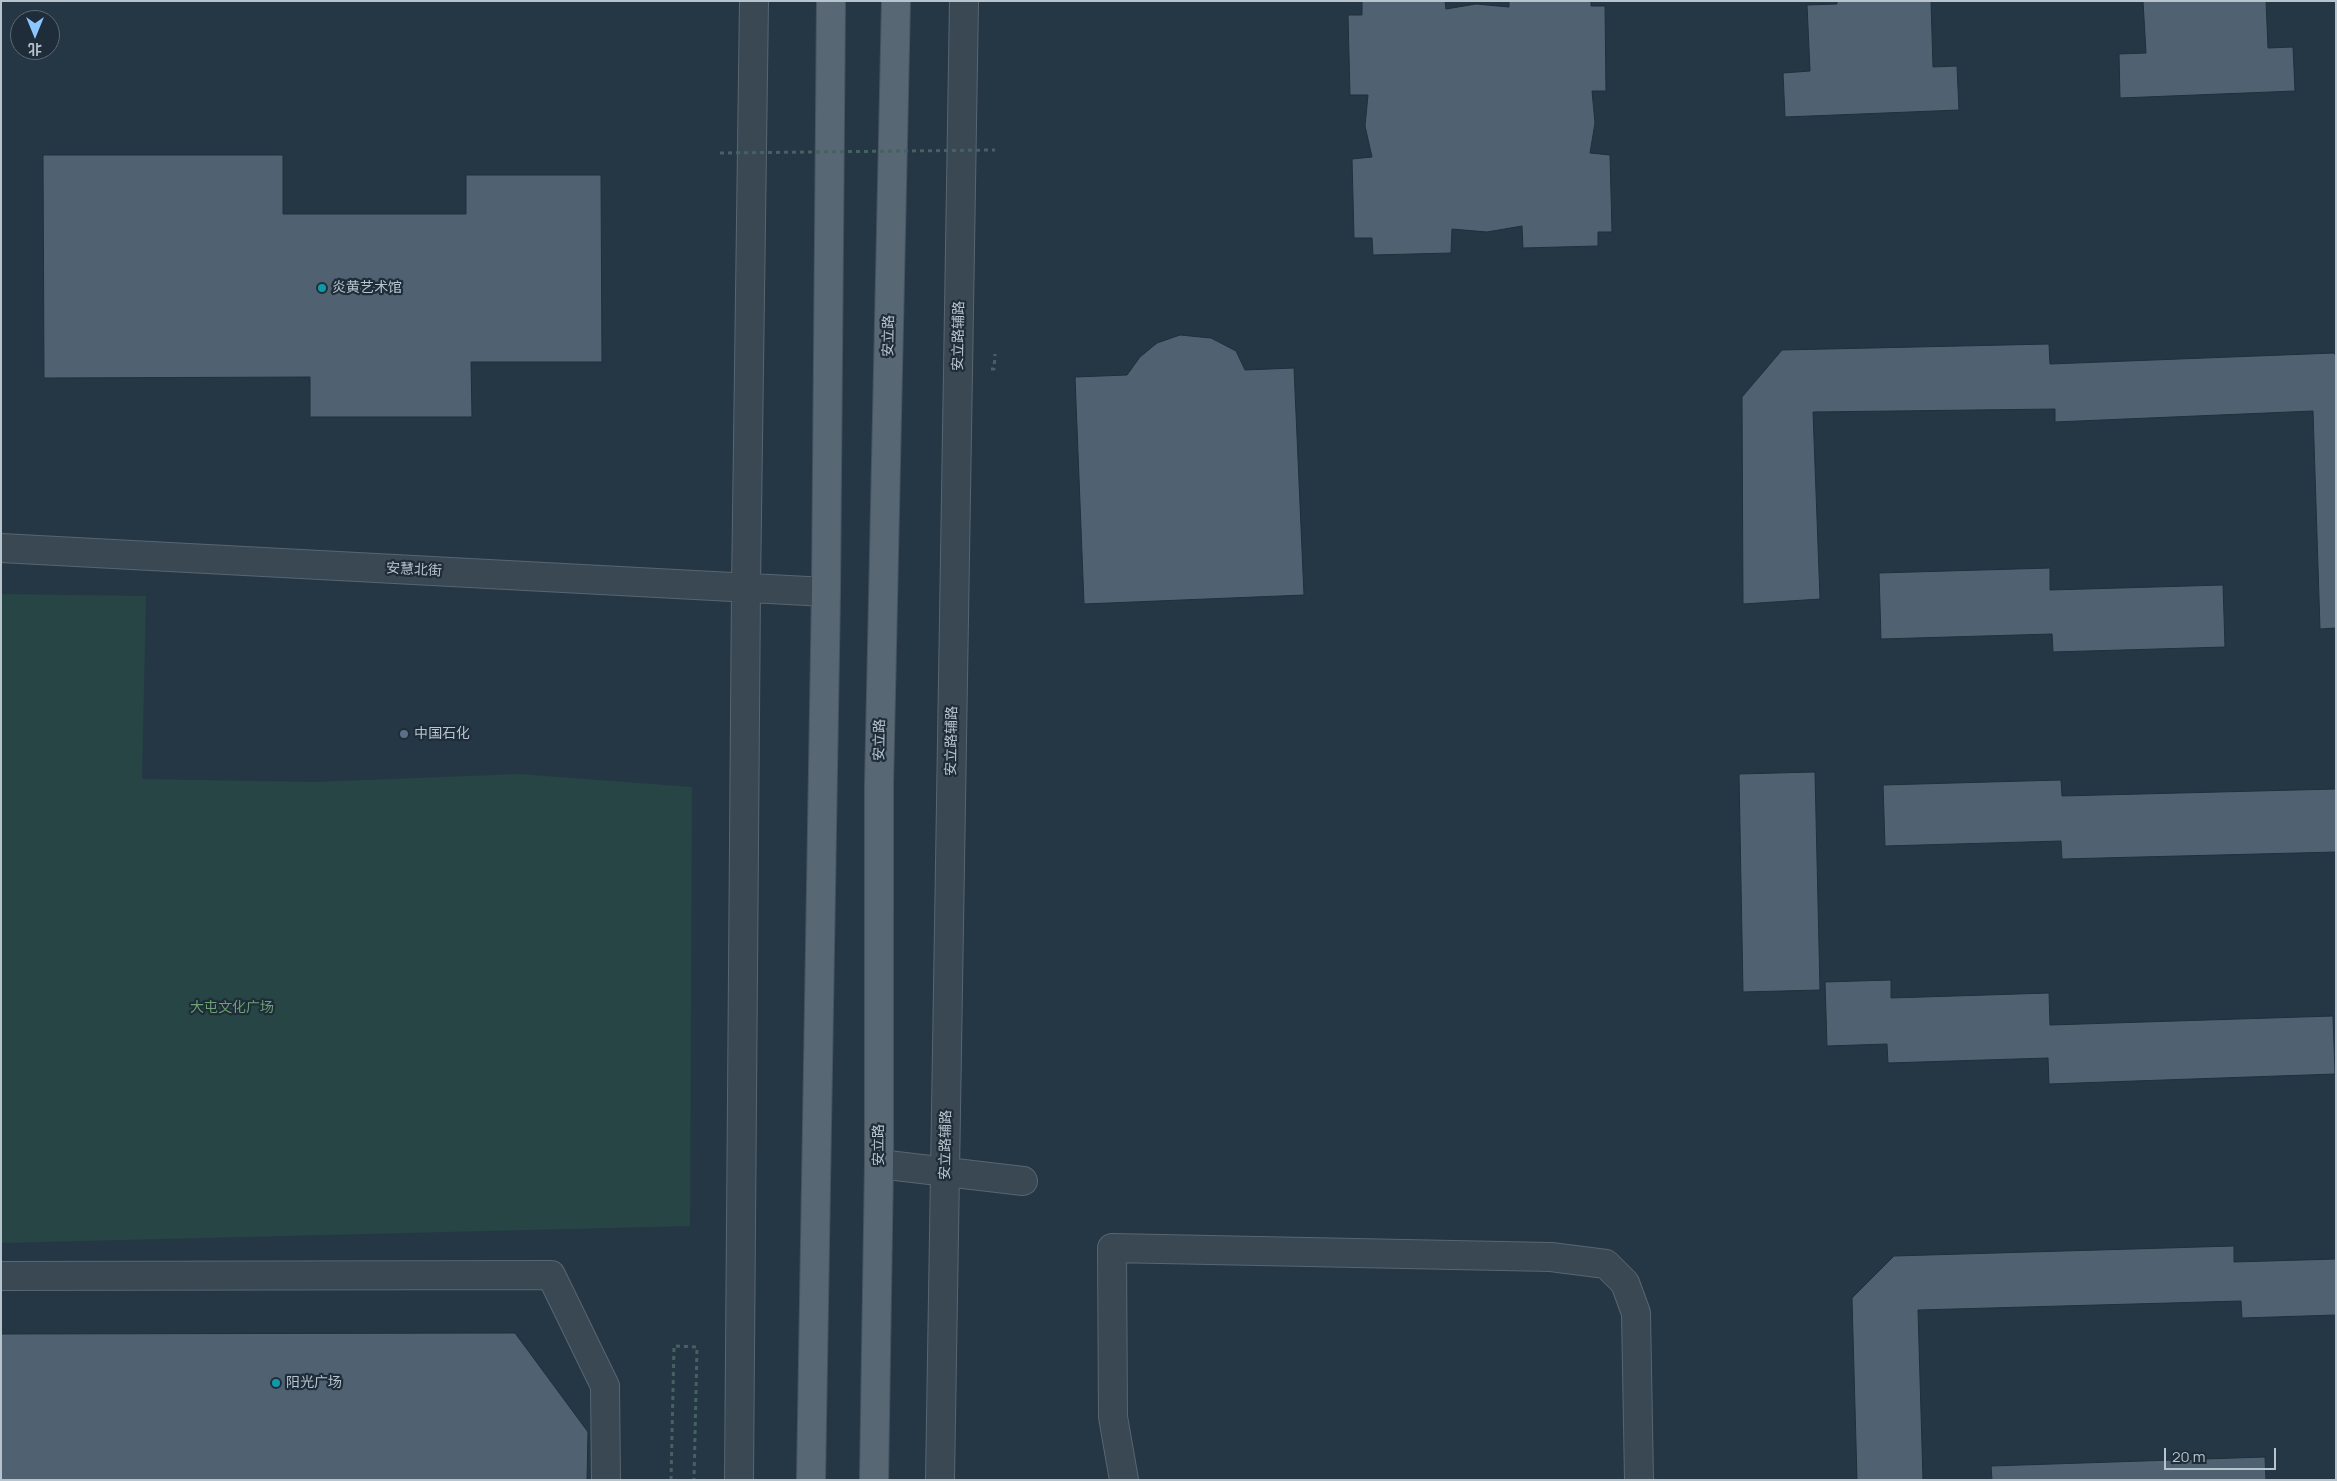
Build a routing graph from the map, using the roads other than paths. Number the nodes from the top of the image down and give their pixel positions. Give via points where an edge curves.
1 (754, 1) edge
2 (831, 1) edge
3 (896, 1) edge
4 (964, 1) edge
5 (1, 548) edge
6 (746, 588) junction
7 (826, 592) junction
8 (879, 1164) junction
9 (945, 1172) junction
10 (1023, 1181) dead end
11 (1, 1276) edge
12 (606, 1480) edge
13 (739, 1480) edge
14 (811, 1480) edge
15 (874, 1480) edge
16 (940, 1480) edge
17 (1124, 1480) edge
18 (1638, 1480) edge

1 - 6 street
2 - 7 main road
3 - 8 main road, 安立路 via 879,786
4 - 9 street, 安立路辅路
5 - 6 street, 安慧北街
6 - 7 street, 安慧北街
6 - 13 street
7 - 14 main road
8 - 9 street
8 - 15 main road, 安立路
9 - 10 street
9 - 16 street, 安立路辅路
11 - 12 street via 551,1275 605,1386
17 - 18 street via 1113,1417 1112,1248 1551,1257 1606,1264 1625,1283 1636,1313

